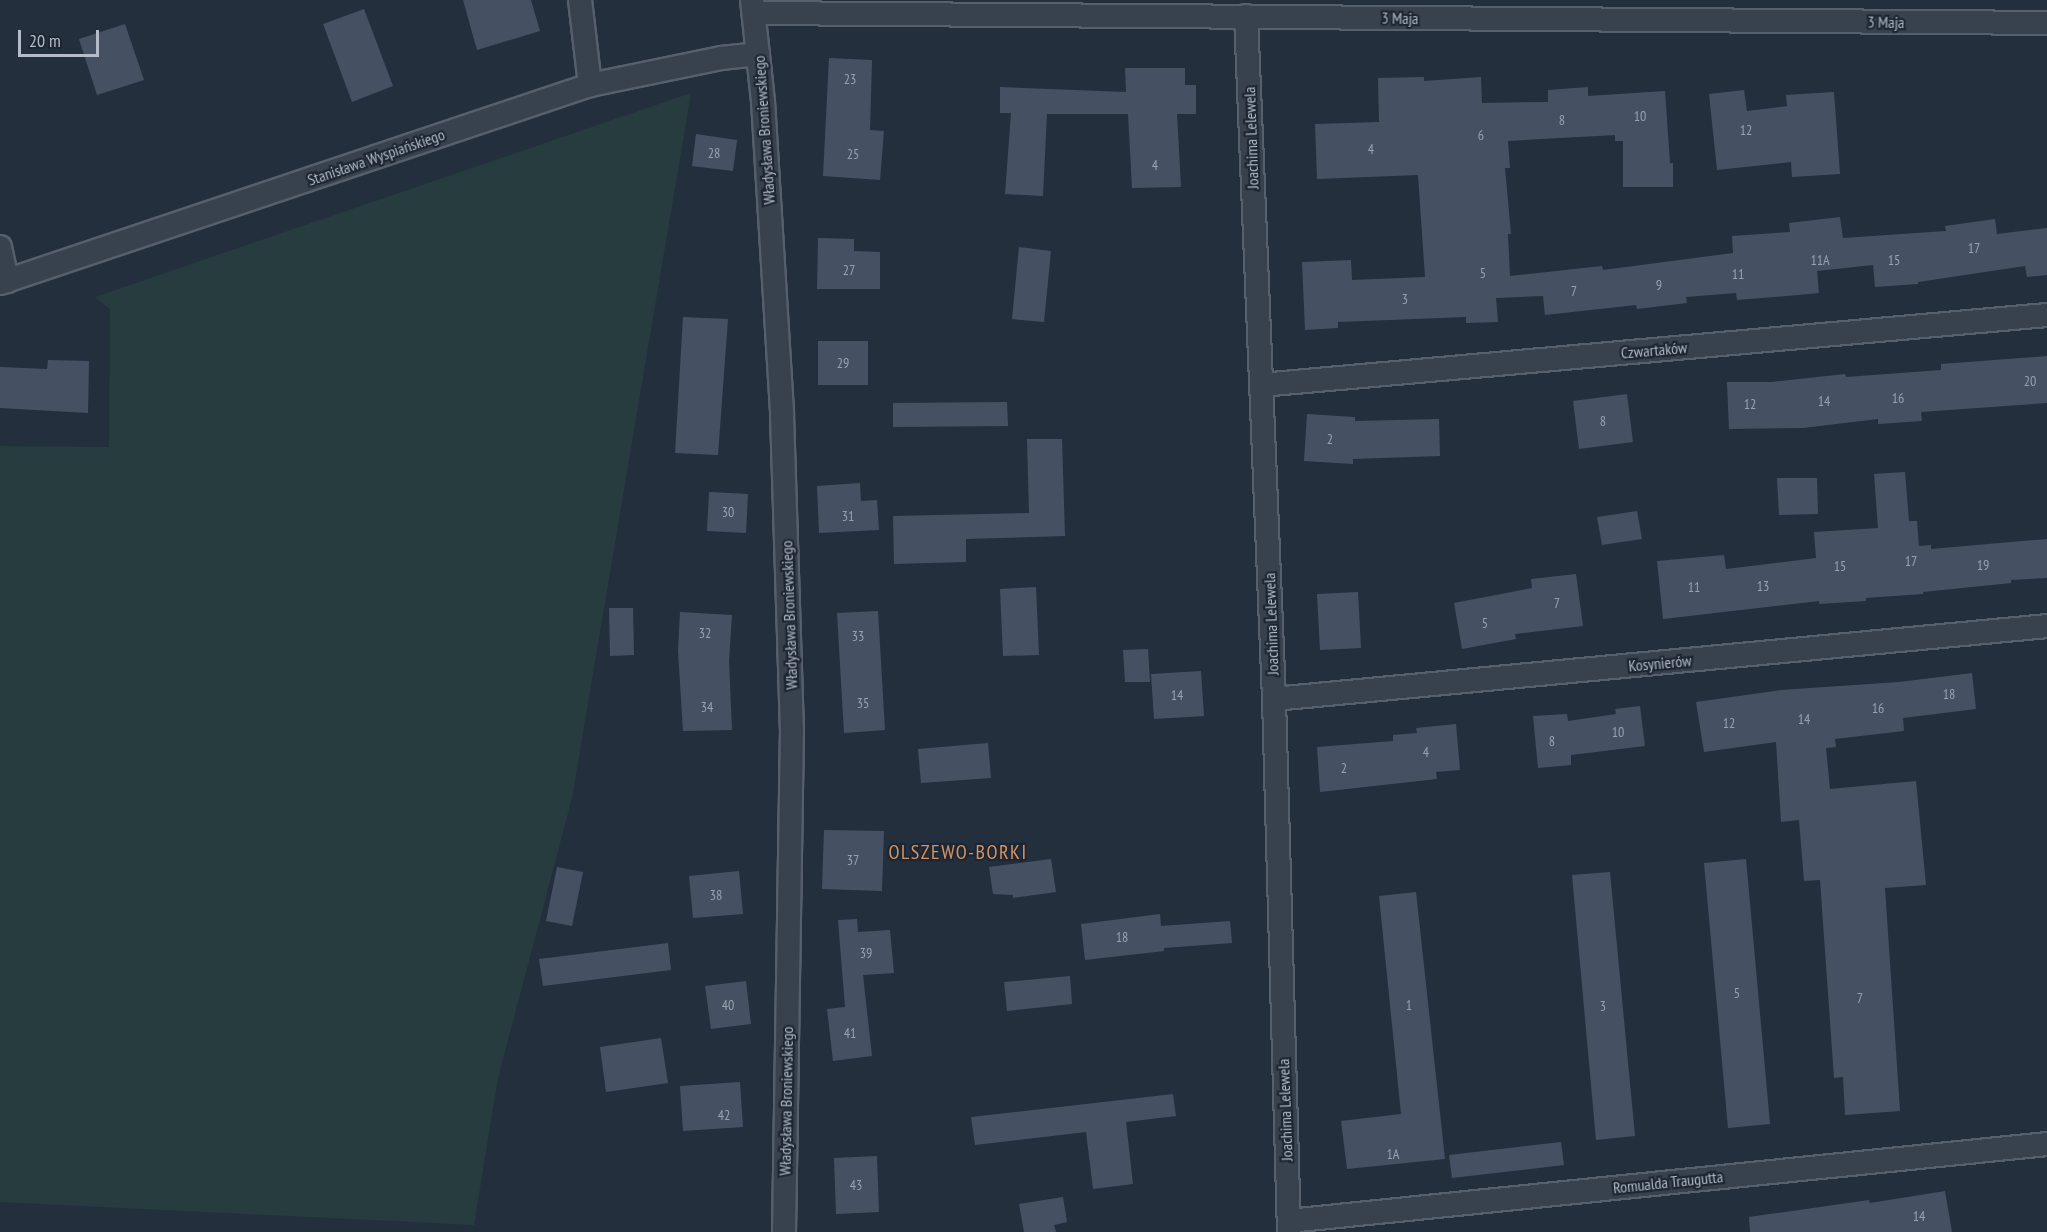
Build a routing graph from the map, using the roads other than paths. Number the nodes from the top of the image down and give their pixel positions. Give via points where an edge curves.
1 (580, 0) edge
2 (753, 7) edge
3 (1246, 16) junction
4 (2047, 23) edge
5 (758, 54) junction
6 (590, 85) junction
7 (0, 248) edge
8 (4, 282) edge
9 (2047, 315) edge
10 (1261, 385) junction
11 (2047, 626) edge
12 (1274, 699) junction
13 (2047, 1144) edge
14 (1289, 1226) edge
15 (784, 1232) edge

1 - 6 street
2 - 3 street, 3 Maja
2 - 5 street, Władysława Broniewskiego
3 - 4 street, 3 Maja
3 - 10 street, Joachima Lelewela
5 - 6 street, Stanisława Wyspiańskiego
5 - 15 street, Władysława Broniewskiego via 782,414 792,729
6 - 8 street, Stanisława Wyspiańskiego
7 - 8 street
9 - 10 street, Czwartaków
10 - 12 street, Joachima Lelewela
11 - 12 street, Kosynierów
12 - 14 street, Joachima Lelewela
13 - 14 street, Romualda Traugutta

